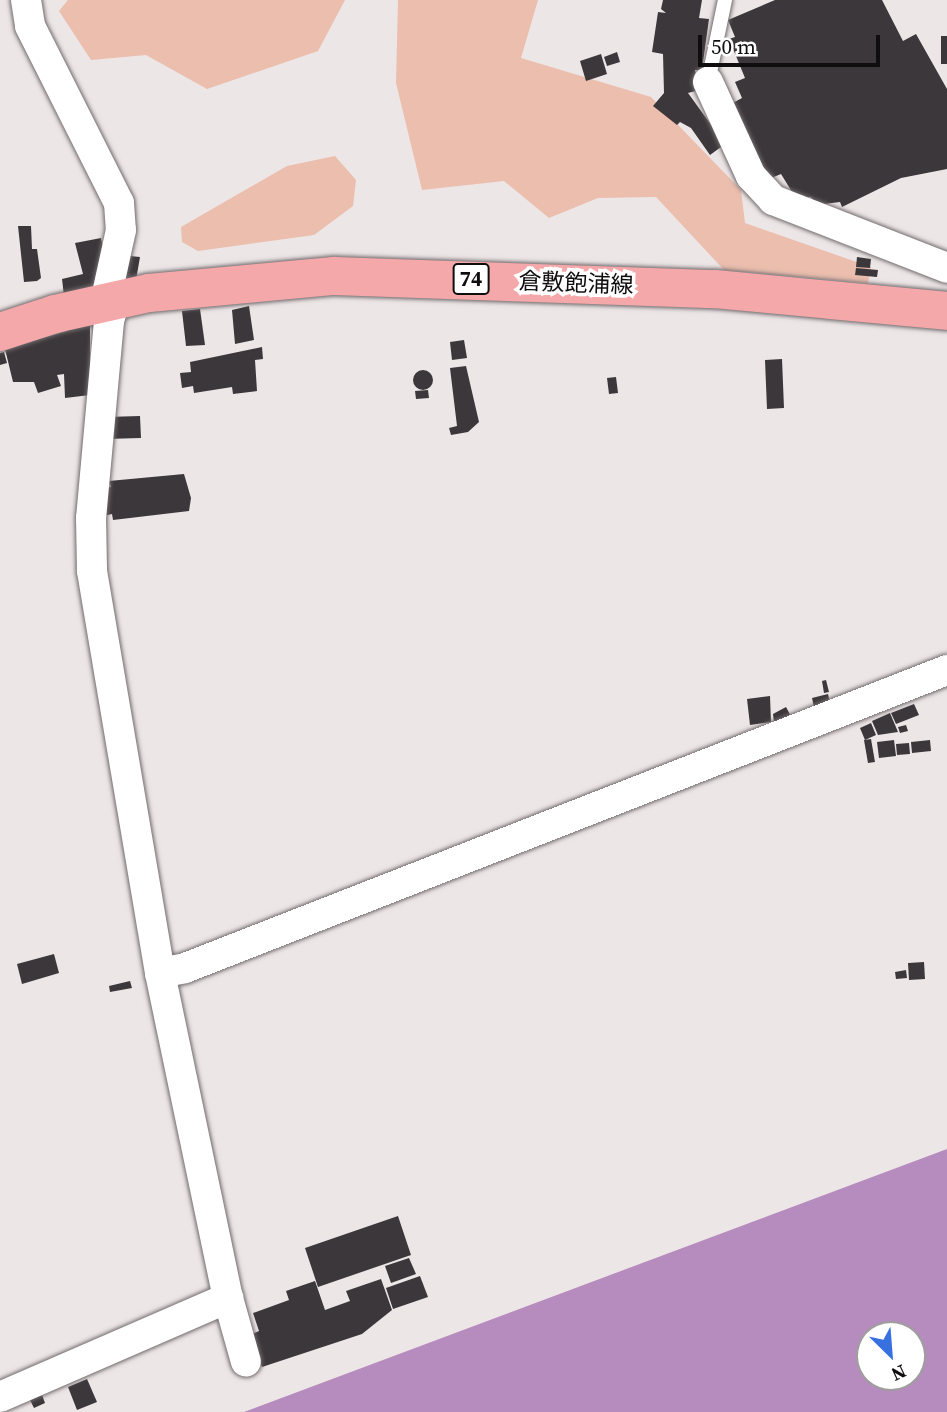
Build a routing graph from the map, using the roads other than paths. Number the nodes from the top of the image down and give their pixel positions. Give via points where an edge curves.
1 (26, 0) edge
2 (725, 0) edge
3 (708, 82) joint
4 (947, 268) edge
5 (110, 302) junction
6 (947, 311) edge
7 (0, 332) edge
8 (947, 670) edge
9 (160, 973) junction
10 (228, 1298) junction
11 (246, 1363) dead end
12 (0, 1397) edge

1 - 5 street via 30,26 119,203 121,230
2 - 3 lane
3 - 4 street via 751,176 773,200
5 - 6 main road, 倉敷飽浦線 / 74 via 204,286 334,276 715,289
5 - 7 main road, 倉敷飽浦線 / 74
5 - 9 street via 92,506 92,571
8 - 9 street via 185,968
9 - 10 street
10 - 11 street
10 - 12 street

